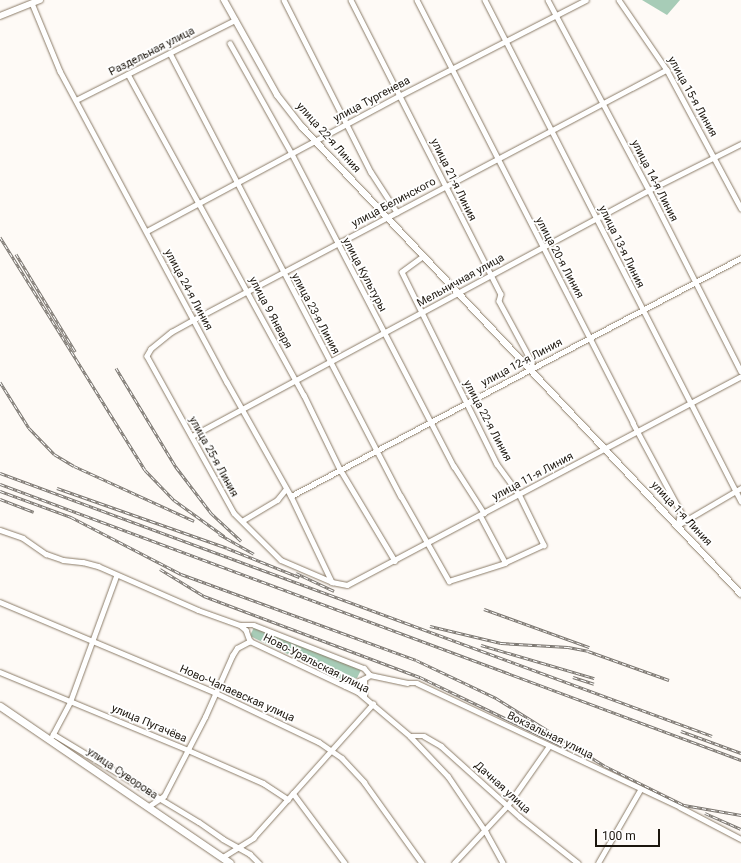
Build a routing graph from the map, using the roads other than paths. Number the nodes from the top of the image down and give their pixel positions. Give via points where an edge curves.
1 (40, 0) edge
2 (224, 0) edge
3 (284, 0) edge
4 (351, 0) edge
5 (417, 0) edge
6 (485, 0) edge
7 (548, 0) edge
8 (586, 0) edge
9 (619, 0) edge
10 (32, 3) junction
11 (556, 15) junction
12 (0, 16) edge
13 (235, 20) junction
14 (506, 42) junction
15 (230, 44) dead end
16 (170, 53) junction
17 (453, 68) junction
18 (667, 70) junction
19 (128, 74) junction
20 (399, 96) junction
21 (76, 100) junction
22 (603, 102) junction
23 (346, 124) junction
24 (551, 130) junction
25 (315, 141) junction
26 (741, 144) edge
27 (292, 154) junction
28 (714, 157) junction
29 (499, 158) junction
30 (236, 184) junction
31 (445, 187) junction
32 (649, 190) junction
33 (198, 204) junction
34 (741, 208) edge
35 (398, 212) junction
36 (388, 217) junction
37 (597, 219) junction
38 (147, 231) junction
39 (338, 243) junction
40 (544, 246) junction
41 (424, 256) junction
42 (741, 258) edge
43 (283, 272) junction
44 (491, 275) junction
45 (696, 282) junction
46 (248, 291) junction
47 (459, 292) junction
48 (642, 310) junction
49 (421, 313) junction
50 (194, 320) junction
51 (385, 332) junction
52 (590, 337) junction
53 (330, 361) junction
54 (532, 369) junction
55 (741, 371) edge
56 (741, 376) edge
57 (296, 380) junction
58 (689, 401) junction
59 (466, 403) junction
60 (242, 407) junction
61 (431, 421) junction
62 (639, 431) junction
63 (192, 436) junction
64 (606, 448) junction
65 (378, 450) junction
66 (340, 469) junction
67 (741, 488) edge
68 (286, 490) junction
69 (736, 490) junction
70 (519, 494) junction
71 (291, 496) junction
72 (741, 501) edge
73 (482, 514) junction
74 (242, 521) junction
75 (678, 525) junction
76 (0, 530) edge
77 (428, 544) junction
78 (395, 561) junction
79 (505, 563) junction
80 (116, 576) junction
81 (332, 582) junction
82 (741, 594) edge
83 (0, 602) edge
84 (240, 625) junction
85 (250, 640) junction
86 (92, 642) junction
87 (0, 672) edge
88 (370, 675) junction
89 (364, 678) junction
90 (345, 686) junction
91 (214, 692) junction
92 (364, 696) junction
93 (70, 702) junction
94 (373, 704) junction
95 (0, 706) edge
96 (410, 736) junction
97 (52, 737) junction
98 (549, 746) junction
99 (188, 750) junction
100 (332, 751) junction
101 (640, 790) junction
102 (293, 793) junction
103 (159, 799) junction
104 (288, 799) junction
105 (149, 806) junction
106 (507, 806) junction
107 (486, 832) junction
108 (741, 839) edge
109 (237, 848) junction
110 (222, 858) junction
111 (230, 863) edge
112 (259, 863) edge
113 (345, 863) edge
114 (422, 863) edge
115 (454, 863) edge
116 (503, 863) edge
117 (578, 863) edge
118 (598, 863) edge

1 - 10 main road
2 - 13 main road, улица 22-я Линия
3 - 23 street, улица 22-я Линия
4 - 20 street, улица 21-я Линия
5 - 17 street, улица 20-я Линия
6 - 14 street, улица 13-я Линия
7 - 11 street, улица 14-я Линия
8 - 11 street, улица Тургенева
9 - 18 street, улица 15-я Линия
10 - 12 main road
10 - 21 street, улица 24-я Линия via 60,71
11 - 14 street, улица Тургенева
11 - 22 street, улица 14-я Линия
13 - 16 street, Раздельная улица
13 - 25 main road, улица 22-я Линия via 277,95
14 - 17 street, улица Тургенева
14 - 24 street, улица 13-я Линия
15 - 27 street, улица Культуры
16 - 19 street, Раздельная улица
16 - 30 street, улица 23-я Линия
17 - 20 street, улица Тургенева
17 - 29 street, улица 20-я Линия
18 - 22 street, улица Белинского
18 - 28 street, улица 15-я Линия
19 - 21 street, Раздельная улица
19 - 33 street, улица 9 Января
20 - 23 street, улица Тургенева
20 - 31 street, улица 21-я Линия
21 - 38 street, улица 24-я Линия
22 - 24 street, улица Белинского
22 - 32 street, улица 14-я Линия
23 - 25 street, улица Тургенева
23 - 35 street, улица 22-я Линия via 371,172
24 - 29 street, улица Белинского
24 - 37 street, улица 13-я Линия
25 - 27 street, улица Тургенева
25 - 36 main road, улица 22-я Линия
26 - 28 street, Мельничная улица
27 - 30 street, улица Тургенева
27 - 39 street, улица Культуры
28 - 32 street, Мельничная улица
28 - 34 street, улица 15-я Линия
29 - 31 street, улица Белинского
29 - 40 street, улица 20-я Линия
30 - 33 street, улица Тургенева
30 - 43 street, улица 23-я Линия
31 - 35 street, улица Белинского
31 - 44 street, улица 21-я Линия
32 - 37 street, Мельничная улица
32 - 45 street, улица 14-я Линия
33 - 38 street, улица Тургенева
33 - 46 street, улица 9 Января
35 - 36 street, улица Белинского
36 - 39 street, улица Белинского
36 - 41 main road, улица 22-я Линия
37 - 40 street, Мельничная улица
37 - 48 street, улица 13-я Линия
38 - 50 street, улица 24-я Линия
39 - 43 street, улица Белинского
39 - 51 street, улица Культуры
40 - 44 street, Мельничная улица
40 - 52 street, улица 20-я Линия
41 - 47 main road, улица 22-я Линия
41 - 49 street, улица 22-я Линия via 402,272
42 - 45 street, улица 12-я Линия
43 - 46 street, улица Белинского
43 - 53 street, улица 23-я Линия
44 - 47 street, Мельничная улица
44 - 54 street, улица 21-я Линия via 501,294 499,301 532,362
45 - 48 street, улица 12-я Линия
45 - 55 street, улица 14-я Линия
46 - 50 street, улица Белинского
46 - 57 street, улица 9 Января
47 - 49 street, Мельничная улица
47 - 54 main road, улица 21-я Линия
48 - 52 street, улица 12-я Линия
48 - 58 street, улица 13-я Линия
49 - 51 street, Мельничная улица
49 - 59 street, улица 22-я Линия
50 - 60 street, улица 24-я Линия
50 - 63 street, улица 25-я Линия via 172,332 151,349 147,356
51 - 53 street, Мельничная улица
51 - 61 street, улица Культуры
52 - 54 street, улица 12-я Линия
52 - 62 street, улица 20-я Линия
53 - 57 street, Мельничная улица
53 - 65 street, улица 23-я Линия
54 - 59 street, улица 12-я Линия
54 - 64 main road, улица 21-я Линия
56 - 58 street, улица 11-я Линия
57 - 60 street, Мельничная улица
57 - 66 street, улица 9 Января
58 - 62 street, улица 11-я Линия
58 - 69 street, улица 13-я Линия
59 - 61 street, улица 12-я Линия
59 - 70 street, улица 22-я Линия via 497,464
60 - 63 street, Мельничная улица
60 - 68 street, улица 24-я Линия
61 - 65 street, улица 12-я Линия
61 - 73 street, улица Культуры
62 - 64 street, улица 11-я Линия
62 - 75 street, улица 20-я Линия via 681,512
63 - 74 street, улица 25-я Линия via 234,514
64 - 70 street, улица 11-я Линия
64 - 75 main road, улица 1-я Линия
65 - 66 street, улица 12-я Линия
65 - 77 street, улица 23-я Линия
66 - 71 street, улица 12-я Линия
66 - 78 street, улица 9 Января
67 - 69 street
68 - 71 street, улица 24-я Линия
68 - 74 street via 277,500
69 - 72 street, улица 13-я Линия
69 - 75 street
70 - 73 street, улица 11-я Линия
70 - 79 street, улица 22-я Линия via 544,545
71 - 81 street, улица 24-я Линия
73 - 77 street, улица 11-я Линия
73 - 79 street, улица Культуры
74 - 81 street, улица 25-я Линия via 281,560
75 - 82 main road, улица 1-я Линия
76 - 80 street via 23,538 46,554 63,560 83,562
77 - 78 street, улица 11-я Линия
77 - 79 street, улица 23-я Линия via 449,581
78 - 81 street, улица 11-я Линия via 347,585
80 - 84 street
80 - 86 street
83 - 86 street, Ново-Чапаевская улица
84 - 85 street, Ново-Уральская улица via 246,630
84 - 88 street via 254,625 364,668
85 - 90 street, Ново-Уральская улица
85 - 91 street via 234,652
86 - 91 street, Ново-Чапаевская улица
86 - 93 street
87 - 93 street, улица Пугачёва
88 - 89 street
88 - 98 street, Вокзальная улица via 417,683 445,694
89 - 90 street
89 - 92 street
90 - 92 street, Ново-Уральская улица
91 - 99 street
91 - 100 street, Ново-Чапаевская улица via 319,742
92 - 94 street, Ново-Уральская улица
93 - 97 street
93 - 99 street, улица Пугачёва
94 - 96 street, Ново-Уральская улица
94 - 100 street
95 - 97 main road, улица Суворова
96 - 106 street, Дачная улица via 424,736 433,740
96 - 107 street, Ново-Уральская улица via 448,776
97 - 103 street
97 - 105 main road, улица Суворова
98 - 101 street, Вокзальная улица
98 - 106 street
99 - 103 street via 164,796
99 - 104 street, улица Пугачёва via 263,783
100 - 102 street
100 - 114 street, Ново-Чапаевская улица via 364,782
101 - 108 street, Вокзальная улица via 680,806
101 - 118 street
102 - 104 street
102 - 113 street
103 - 105 street
103 - 109 street
104 - 109 street via 252,838
105 - 110 main road, улица Суворова
106 - 107 street
106 - 117 street, Дачная улица
107 - 115 street
107 - 116 street, Ново-Уральская улица
109 - 110 street
109 - 112 street via 250,854
110 - 111 main road, улица Суворова

